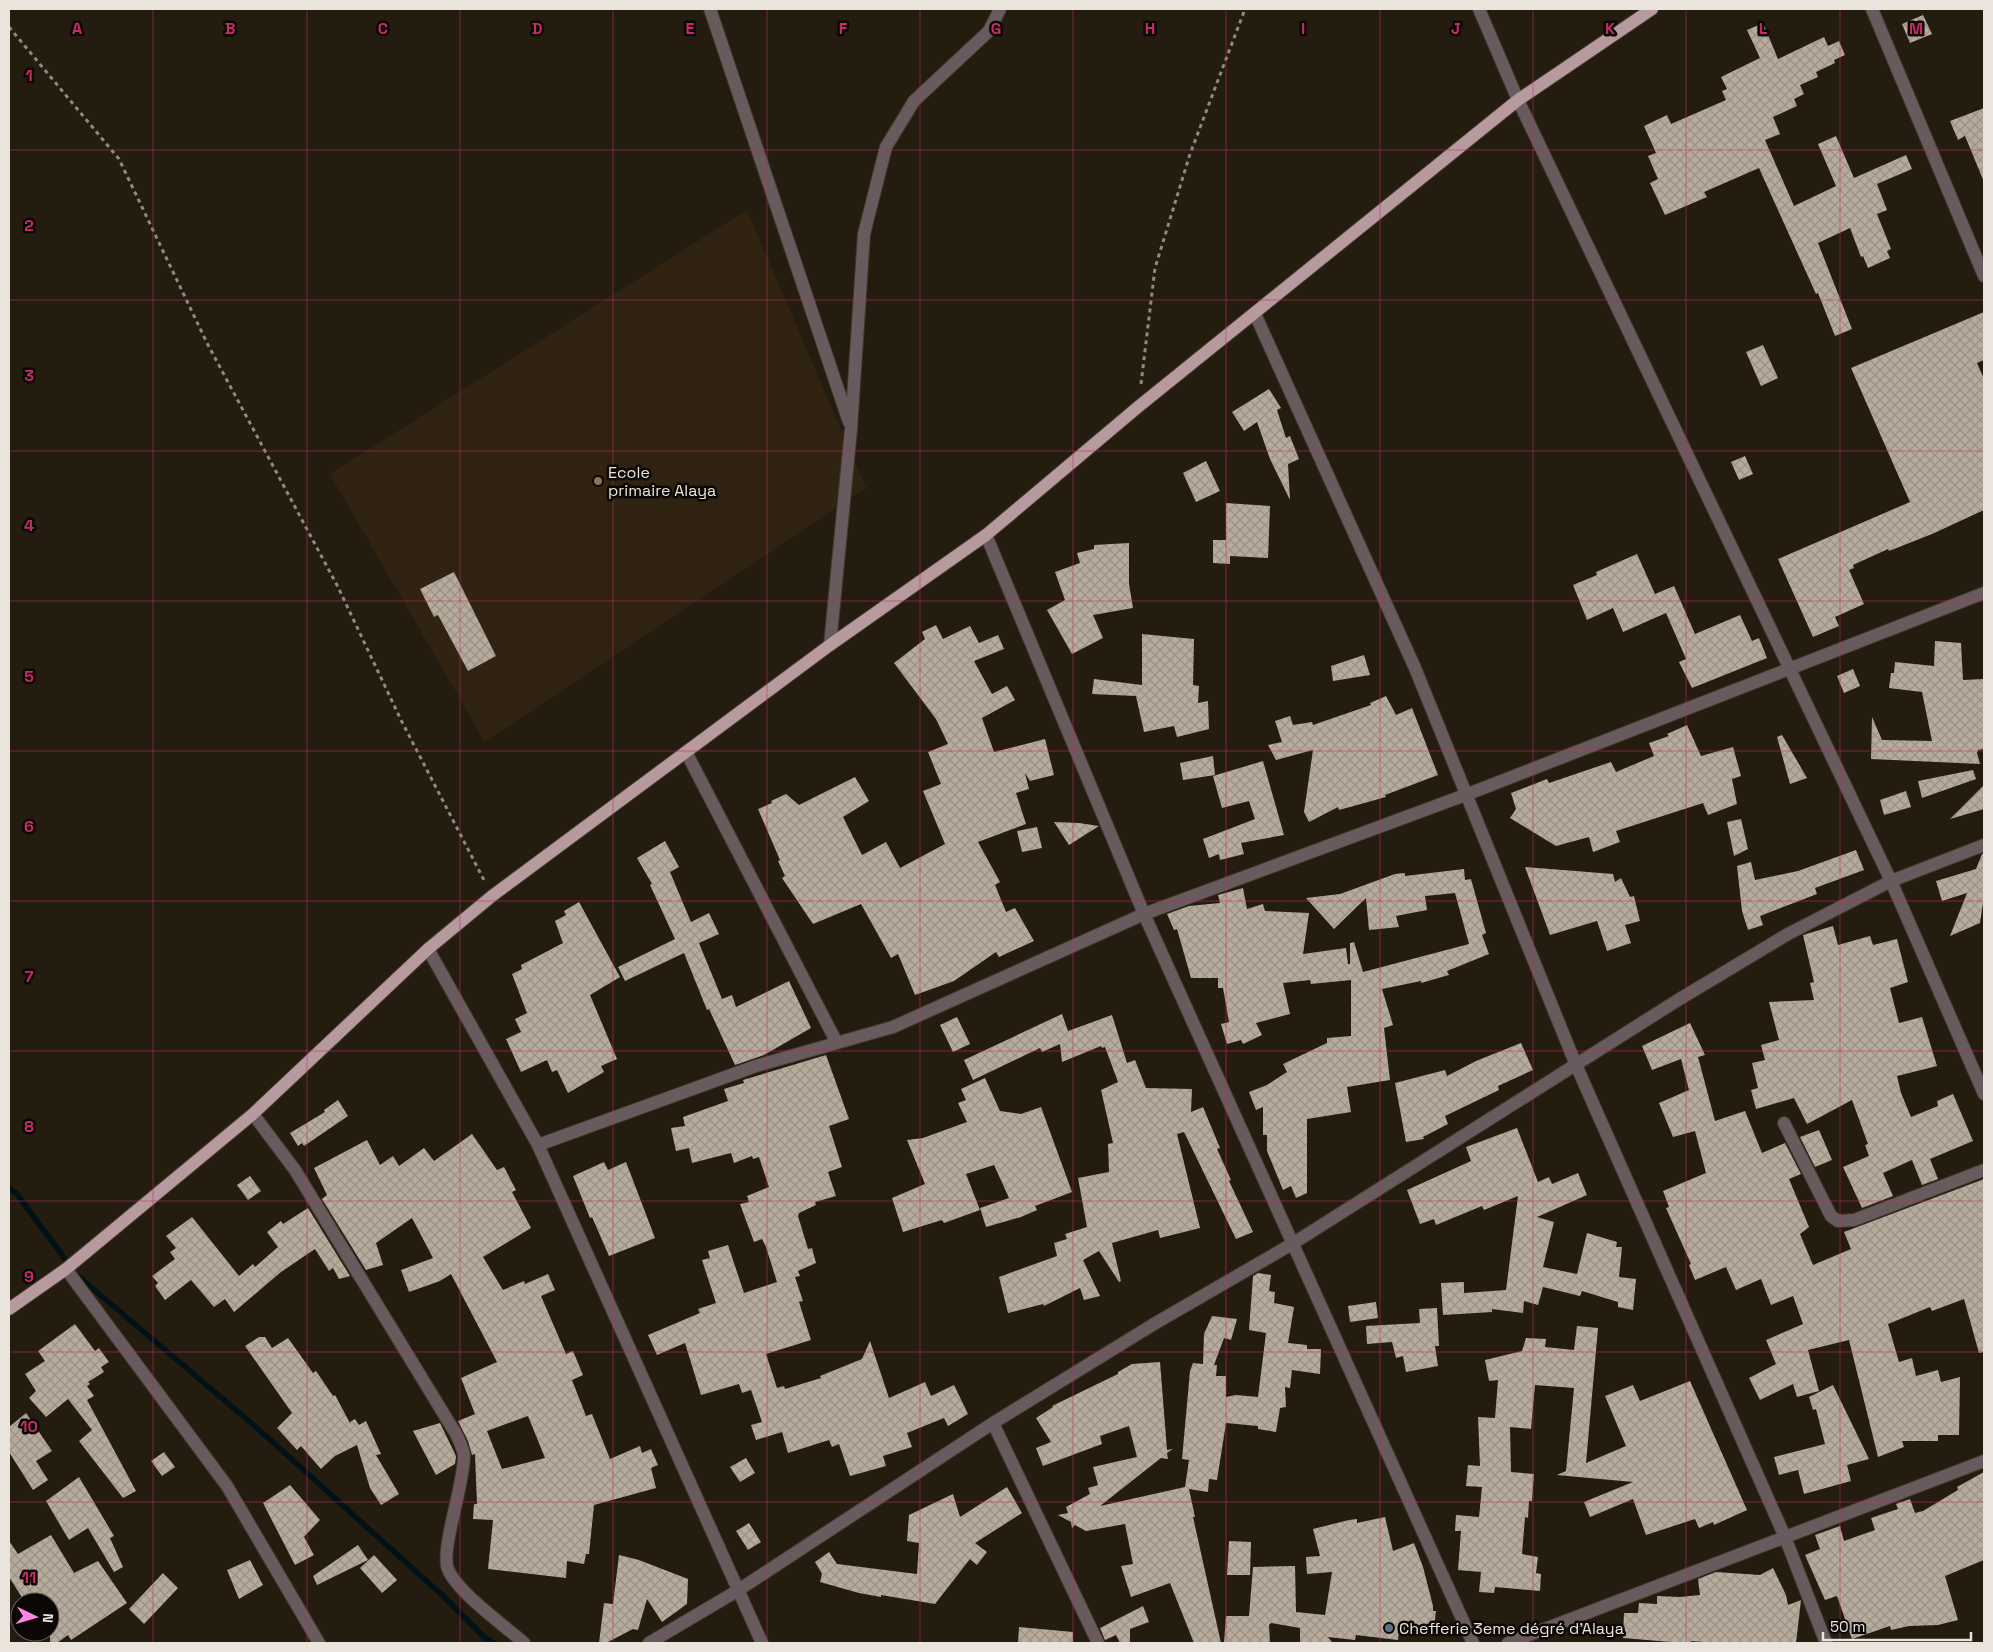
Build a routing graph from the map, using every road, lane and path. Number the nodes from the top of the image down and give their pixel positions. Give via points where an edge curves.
1 (710, 9) edge
2 (1000, 9) edge
3 (1246, 9) edge
4 (1478, 9) edge
5 (1652, 9) edge
6 (1872, 9) edge
7 (9, 27) edge
8 (1518, 100) junction
9 (1984, 276) edge
10 (1255, 314) junction
11 (1138, 407) junction
12 (851, 429) junction
13 (986, 535) junction
14 (1984, 593) edge
15 (830, 645) junction
16 (1790, 668) junction
17 (686, 752) junction
18 (1468, 794) junction
19 (1984, 845) edge
20 (1891, 881) junction
21 (492, 896) junction
22 (1144, 914) junction
23 (428, 949) junction
24 (837, 1043) junction
25 (1576, 1065) junction
26 (1984, 1094) edge
27 (253, 1114) junction
28 (1784, 1124) dead end
29 (538, 1145) junction
30 (1984, 1170) edge
31 (1292, 1244) junction
32 (66, 1269) junction
33 (9, 1309) edge
34 (993, 1423) junction
35 (1984, 1461) edge
36 (1785, 1536) junction
37 (737, 1590) junction
38 (319, 1643) edge
39 (524, 1643) edge
40 (649, 1643) edge
41 (762, 1643) edge
42 (1098, 1643) edge
43 (1472, 1643) edge
44 (1508, 1643) edge
45 (1826, 1643) edge

1 - 12 street
2 - 12 street via 989,31 914,101 886,147 864,234
3 - 11 path via 1190,154 1155,268
4 - 8 street
5 - 8 main road
6 - 9 street
7 - 21 path via 119,159 208,343 338,587 401,720
8 - 10 main road
8 - 16 street
10 - 11 main road
10 - 18 street via 1415,668
11 - 13 main road
12 - 15 street
13 - 15 main road
13 - 22 street
14 - 16 street
15 - 17 main road
16 - 18 street
16 - 20 street
17 - 21 main road
17 - 24 street
18 - 22 street
18 - 25 street
19 - 20 street
20 - 25 street via 1788,934
20 - 26 street
21 - 23 main road
22 - 24 street via 893,1027
22 - 31 street
23 - 27 main road
23 - 29 street
24 - 29 street via 756,1066
25 - 31 street
25 - 36 street
27 - 32 main road
27 - 39 street via 295,1170 456,1434 464,1454 447,1549 447,1567 456,1582
28 - 30 street via 1831,1216 1838,1221 1854,1220
29 - 37 street
31 - 34 street
31 - 43 street
32 - 33 main road
32 - 38 street via 227,1486
34 - 37 street
34 - 42 street
35 - 36 street
36 - 44 street
36 - 45 street
37 - 40 street
37 - 41 street

